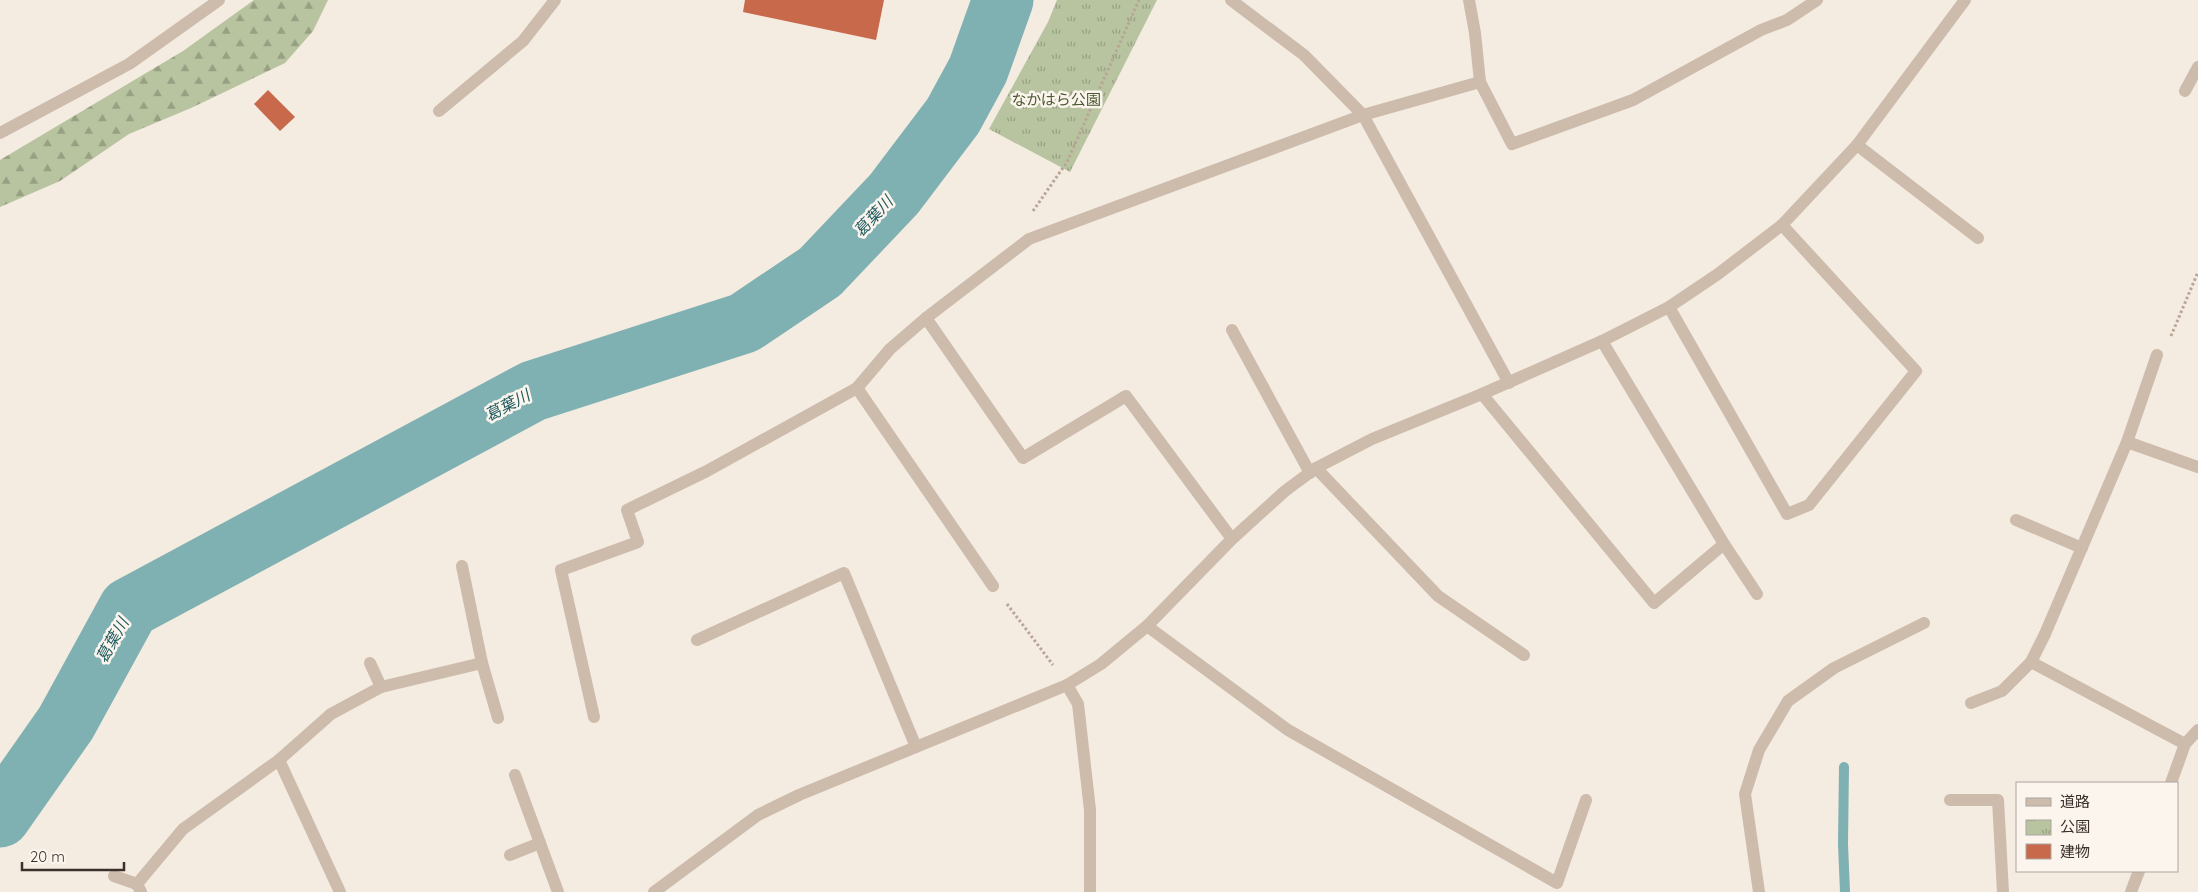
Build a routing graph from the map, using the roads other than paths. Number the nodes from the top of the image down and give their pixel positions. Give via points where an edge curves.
1 (219, 0) edge
2 (555, 0) edge
3 (1232, 0) edge
4 (1469, 0) edge
5 (1817, 0) edge
6 (1965, 0) edge
7 (2198, 67) edge
8 (1480, 82) junction
9 (2185, 91) dead end
10 (439, 111) dead end
11 (1363, 115) junction
12 (0, 133) edge
13 (1857, 146) junction
14 (1782, 225) junction
15 (1978, 238) dead end
16 (1669, 307) junction
17 (926, 318) junction
18 (1232, 330) dead end
19 (1602, 341) junction
20 (2157, 355) road end
21 (1509, 383) junction
22 (857, 388) junction
23 (1482, 394) junction
24 (2127, 442) junction
25 (2198, 467) edge
26 (1313, 471) junction
27 (2016, 520) dead end
28 (1232, 539) junction
29 (1724, 544) junction
30 (2082, 548) junction
31 (462, 566) dead end
32 (993, 586) road end
33 (1757, 594) dead end
34 (1924, 623) dead end
35 (1147, 626) junction
36 (697, 640) dead end
37 (1524, 655) dead end
38 (2031, 662) junction
39 (370, 663) dead end
40 (482, 663) junction
41 (1067, 685) junction
42 (381, 688) junction
43 (1971, 703) dead end
44 (498, 718) dead end
45 (594, 718) dead end
46 (2198, 730) edge
47 (2185, 744) junction
48 (916, 747) junction
49 (279, 760) junction
50 (515, 775) dead end
51 (2171, 782) edge
52 (1586, 800) dead end
53 (1950, 800) dead end
54 (540, 843) junction
55 (510, 855) dead end
56 (2139, 872) edge
57 (114, 876) dead end
58 (139, 888) edge
59 (340, 892) edge
60 (558, 892) edge
61 (654, 892) edge
62 (1090, 892) edge
63 (1759, 892) edge
64 (2003, 892) edge
65 (2131, 892) edge

1 - 12 street via 129,64
2 - 10 street via 523,41
3 - 11 street via 1304,55
4 - 8 street via 1476,33
5 - 8 street via 1787,20 1761,30 1633,100 1512,144
6 - 13 street
7 - 9 street
8 - 11 street
11 - 17 street via 1029,239
11 - 21 street
13 - 14 street
13 - 15 street
14 - 16 street
14 - 16 street via 1916,371 1809,505 1787,514
16 - 19 street
17 - 22 street via 890,350
17 - 28 street via 1023,458 1126,396
18 - 26 street
19 - 21 street
19 - 29 street
20 - 24 street
21 - 23 street
22 - 32 street
22 - 45 street via 707,471 627,510 638,542 561,570
23 - 26 street via 1372,439
23 - 29 street via 1654,603
24 - 25 street
24 - 30 street
26 - 28 street via 1285,491
26 - 37 street via 1438,596
27 - 30 street
28 - 35 street
29 - 33 street
30 - 38 street
31 - 40 street
34 - 63 street via 1834,668 1788,701 1759,750 1745,794
35 - 41 street via 1101,664
35 - 52 street via 1288,730 1556,883
36 - 48 street via 844,573
38 - 43 street via 2002,690
38 - 47 street
39 - 42 street
40 - 42 street
40 - 44 street
41 - 48 street
41 - 62 street via 1080,714 1090,810
42 - 49 street via 331,714
46 - 47 street
47 - 51 street
48 - 61 street via 758,815
49 - 58 street via 183,828
49 - 59 street
50 - 54 street
53 - 64 street via 1998,800
54 - 55 street
54 - 60 street
56 - 65 street
57 - 58 street

